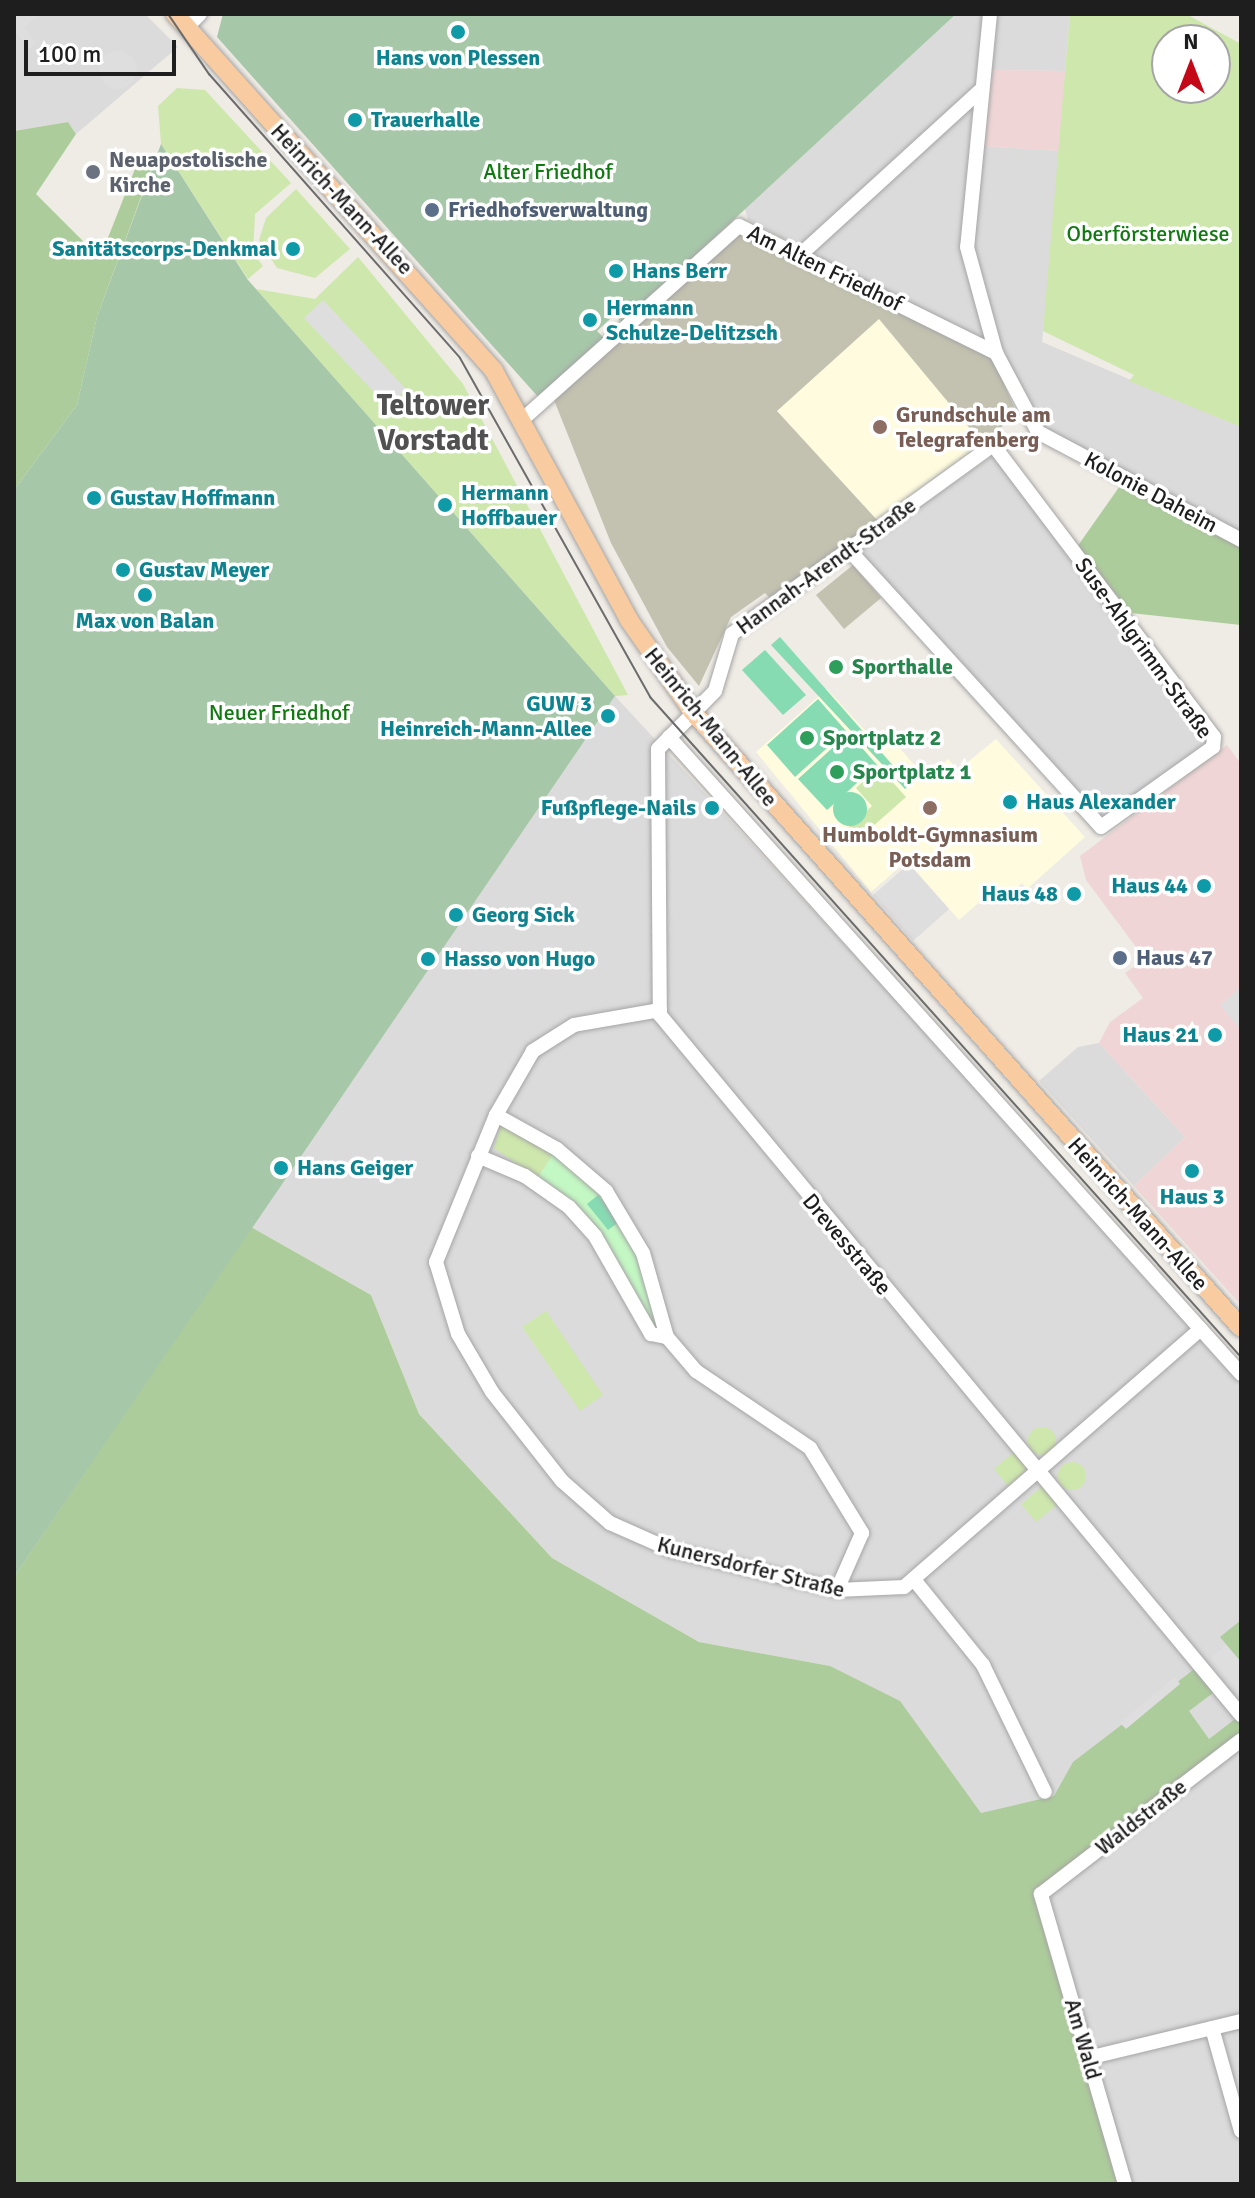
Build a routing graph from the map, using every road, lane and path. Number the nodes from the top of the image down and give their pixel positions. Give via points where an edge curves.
1 (200, 14) edge
2 (990, 14) edge
3 (180, 21) edge
4 (981, 90) junction
5 (800, 255) junction
6 (996, 353) junction
7 (524, 418) junction
8 (993, 445) joint
9 (1241, 540) edge
10 (849, 550) junction
11 (693, 712) junction
12 (669, 737) junction
13 (660, 1010) junction
14 (496, 1115) junction
15 (478, 1156) junction
16 (1241, 1328) edge
17 (1201, 1329) junction
18 (667, 1337) junction
19 (1241, 1374) edge
20 (1038, 1474) junction
21 (916, 1582) junction
22 (837, 1590) junction
23 (1241, 1715) edge
24 (1241, 1740) edge
25 (1045, 1792) dead end
26 (1041, 1894) joint
27 (1241, 2021) edge
28 (1212, 2028) junction
29 (1088, 2058) junction
30 (1241, 2131) edge
31 (1125, 2184) edge

1 - 3 street
2 - 4 street, Kolonie Daheim
3 - 7 main road, Heinrich-Mann-Allee via 457,324
4 - 5 street
4 - 6 street, Kolonie Daheim via 967,247
5 - 6 street, Am Alten Friedhof
5 - 7 street, Am Alten Friedhof via 739,226
6 - 9 street, Kolonie Daheim via 1038,432
7 - 11 main road, Heinrich-Mann-Allee via 629,620
8 - 10 street, Hannah-Arendt-Straße
8 - 10 street, Suse-Ahlgrimm-Straße via 1214,737 1213,747 1108,827 1095,824
10 - 11 street, Hannah-Arendt-Straße via 732,634 715,691
11 - 12 street
11 - 16 main road, Heinrich-Mann-Allee
12 - 13 street via 655,760
12 - 17 street, Heinrich-Mann-Allee
13 - 14 street, Kunersdorfer Straße via 555,1033 527,1059
13 - 20 street, Drevesstraße
14 - 15 street, Kunersdorfer Straße
14 - 18 street via 557,1149 606,1191 643,1253
15 - 18 street via 525,1176 569,1207 595,1236 651,1334
15 - 22 street, Kunersdorfer Straße via 438,1250 439,1286 492,1392 562,1481 610,1523 660,1547
17 - 19 street, Heinrich-Mann-Allee
17 - 20 street
18 - 22 street via 707,1383 804,1441 854,1511 861,1546
20 - 21 street
20 - 23 street, Drevesstraße
21 - 22 street, Kunersdorfer Straße
21 - 25 street via 983,1665
24 - 26 street, Waldstraße
26 - 29 street, Am Wald
27 - 28 street
28 - 29 street
28 - 30 street
29 - 31 street, Am Wald

